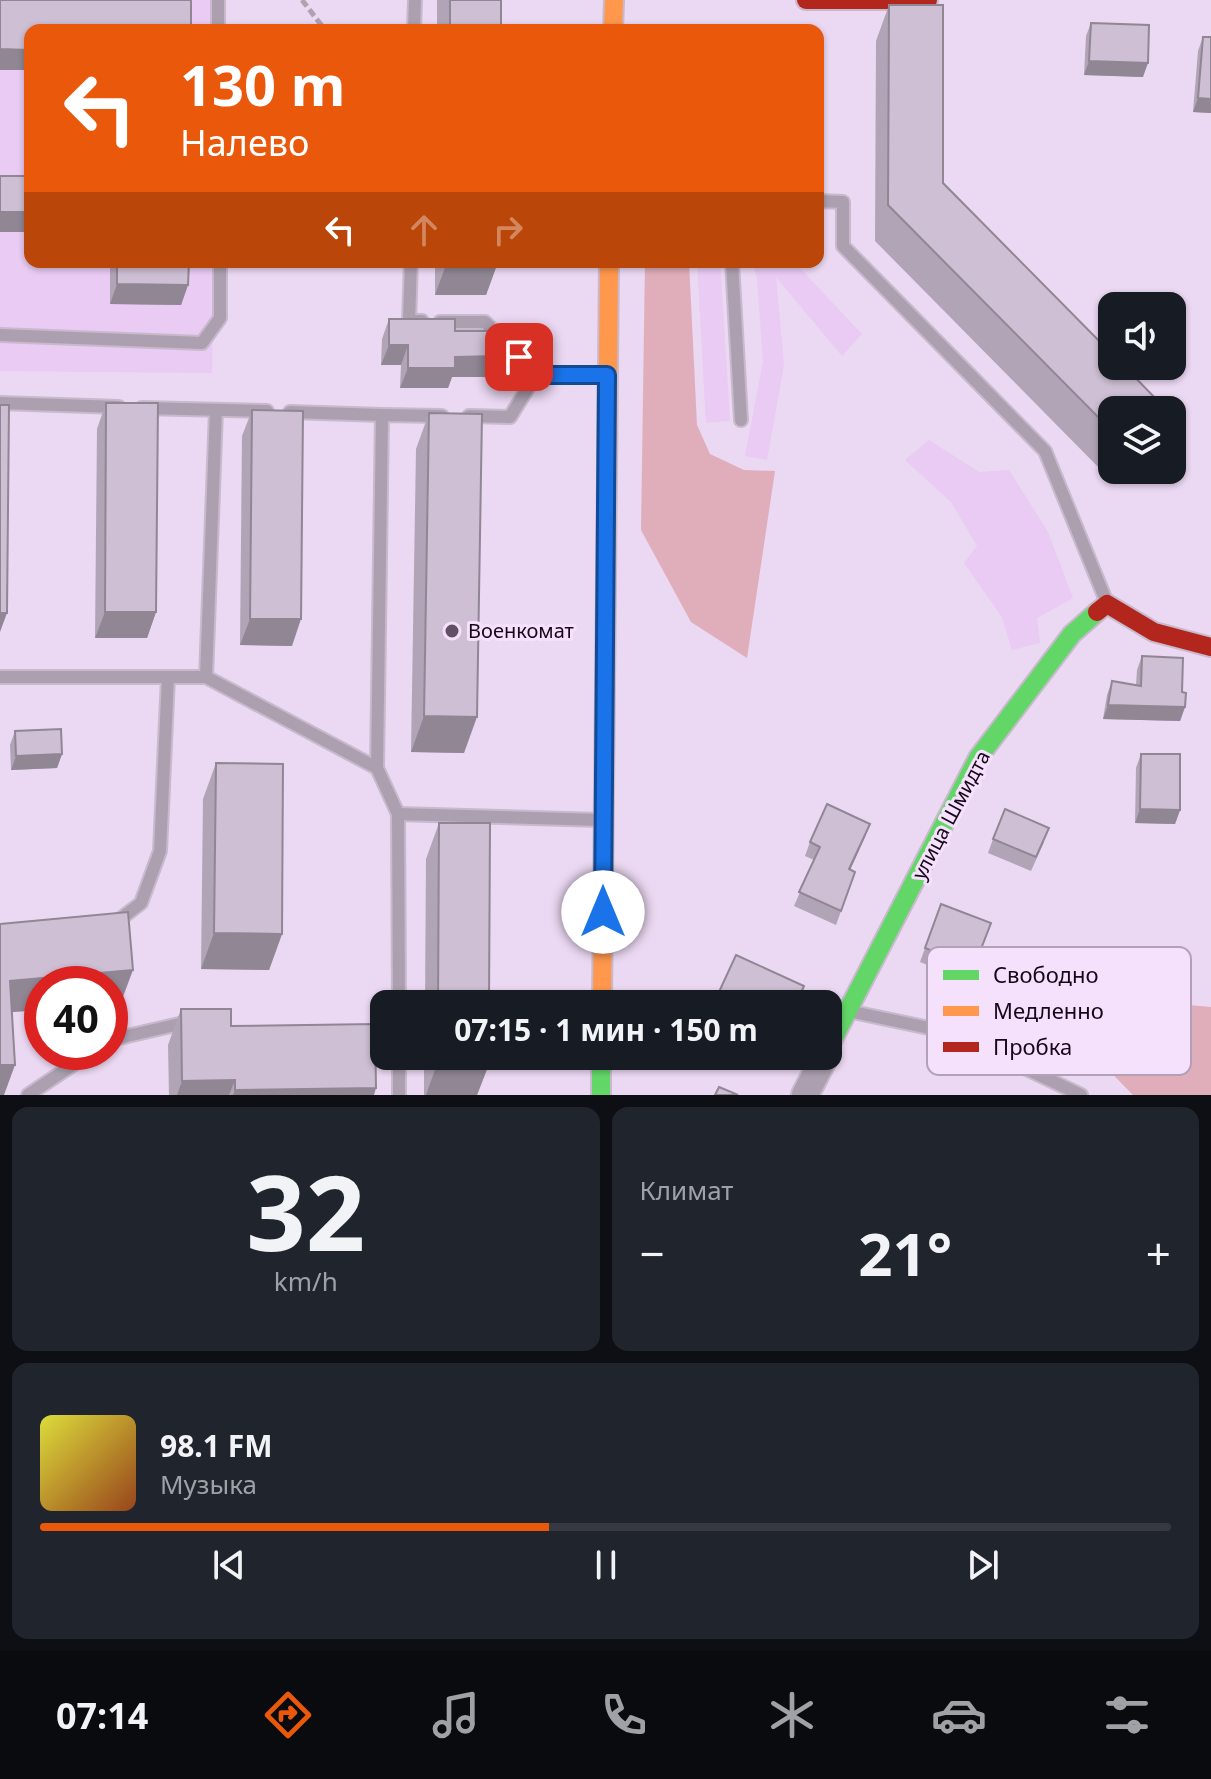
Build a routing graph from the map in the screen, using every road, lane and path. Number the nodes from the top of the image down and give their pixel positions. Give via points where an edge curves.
1 (218, 0) edge
2 (302, 0) edge
3 (415, 0) edge
4 (806, 0) edge
5 (928, 0) edge
6 (610, 1) edge
7 (218, 24) edge
8 (320, 24) edge
9 (414, 24) edge
10 (612, 24) edge
11 (824, 201) edge
12 (220, 268) edge
13 (411, 268) edge
14 (609, 268) edge
15 (732, 268) edge
16 (0, 335) edge
17 (536, 375) junction
18 (607, 375) junction
19 (0, 403) edge
20 (216, 410) junction
21 (382, 415) junction
22 (741, 420) dead end
23 (1107, 604) junction
24 (1211, 647) edge
25 (0, 677) edge
26 (168, 677) junction
27 (206, 677) junction
28 (377, 768) junction
29 (398, 814) junction
30 (603, 820) junction
31 (104, 922) edge
32 (399, 990) edge
33 (602, 990) edge
34 (848, 1011) junction
35 (842, 1022) edge
36 (206, 1025) edge
37 (927, 1028) edge
38 (128, 1036) edge
39 (352, 1042) edge
40 (370, 1043) edge
41 (65, 1070) edge
42 (399, 1070) edge
43 (601, 1070) edge
44 (818, 1070) edge
45 (1039, 1075) edge
46 (28, 1095) edge
47 (399, 1095) edge
48 (601, 1095) edge
49 (805, 1095) edge
50 (1081, 1095) edge

1 - 7 lane
2 - 8 path
3 - 9 lane
4 - 5 street
6 - 10 street
11 - 23 lane via 843,202 843,246 1045,451
12 - 16 lane via 220,318 202,343
13 - 17 lane via 409,321 485,322
14 - 18 street
15 - 22 lane
17 - 18 lane
17 - 21 lane via 510,417
18 - 30 street
19 - 20 lane
20 - 21 lane
20 - 27 lane
21 - 28 lane
23 - 24 street via 1154,632
23 - 34 street, улица Шмидта via 1072,634 978,758
25 - 26 lane
26 - 27 lane
26 - 31 lane via 160,851 141,903 119,920
27 - 28 lane
28 - 29 lane
29 - 30 lane
29 - 32 lane
30 - 33 street
34 - 35 street, улица Шмидта
34 - 37 lane
36 - 38 lane via 193,1021
39 - 40 lane
41 - 46 lane
42 - 47 lane
43 - 48 street
44 - 49 street
45 - 50 lane

